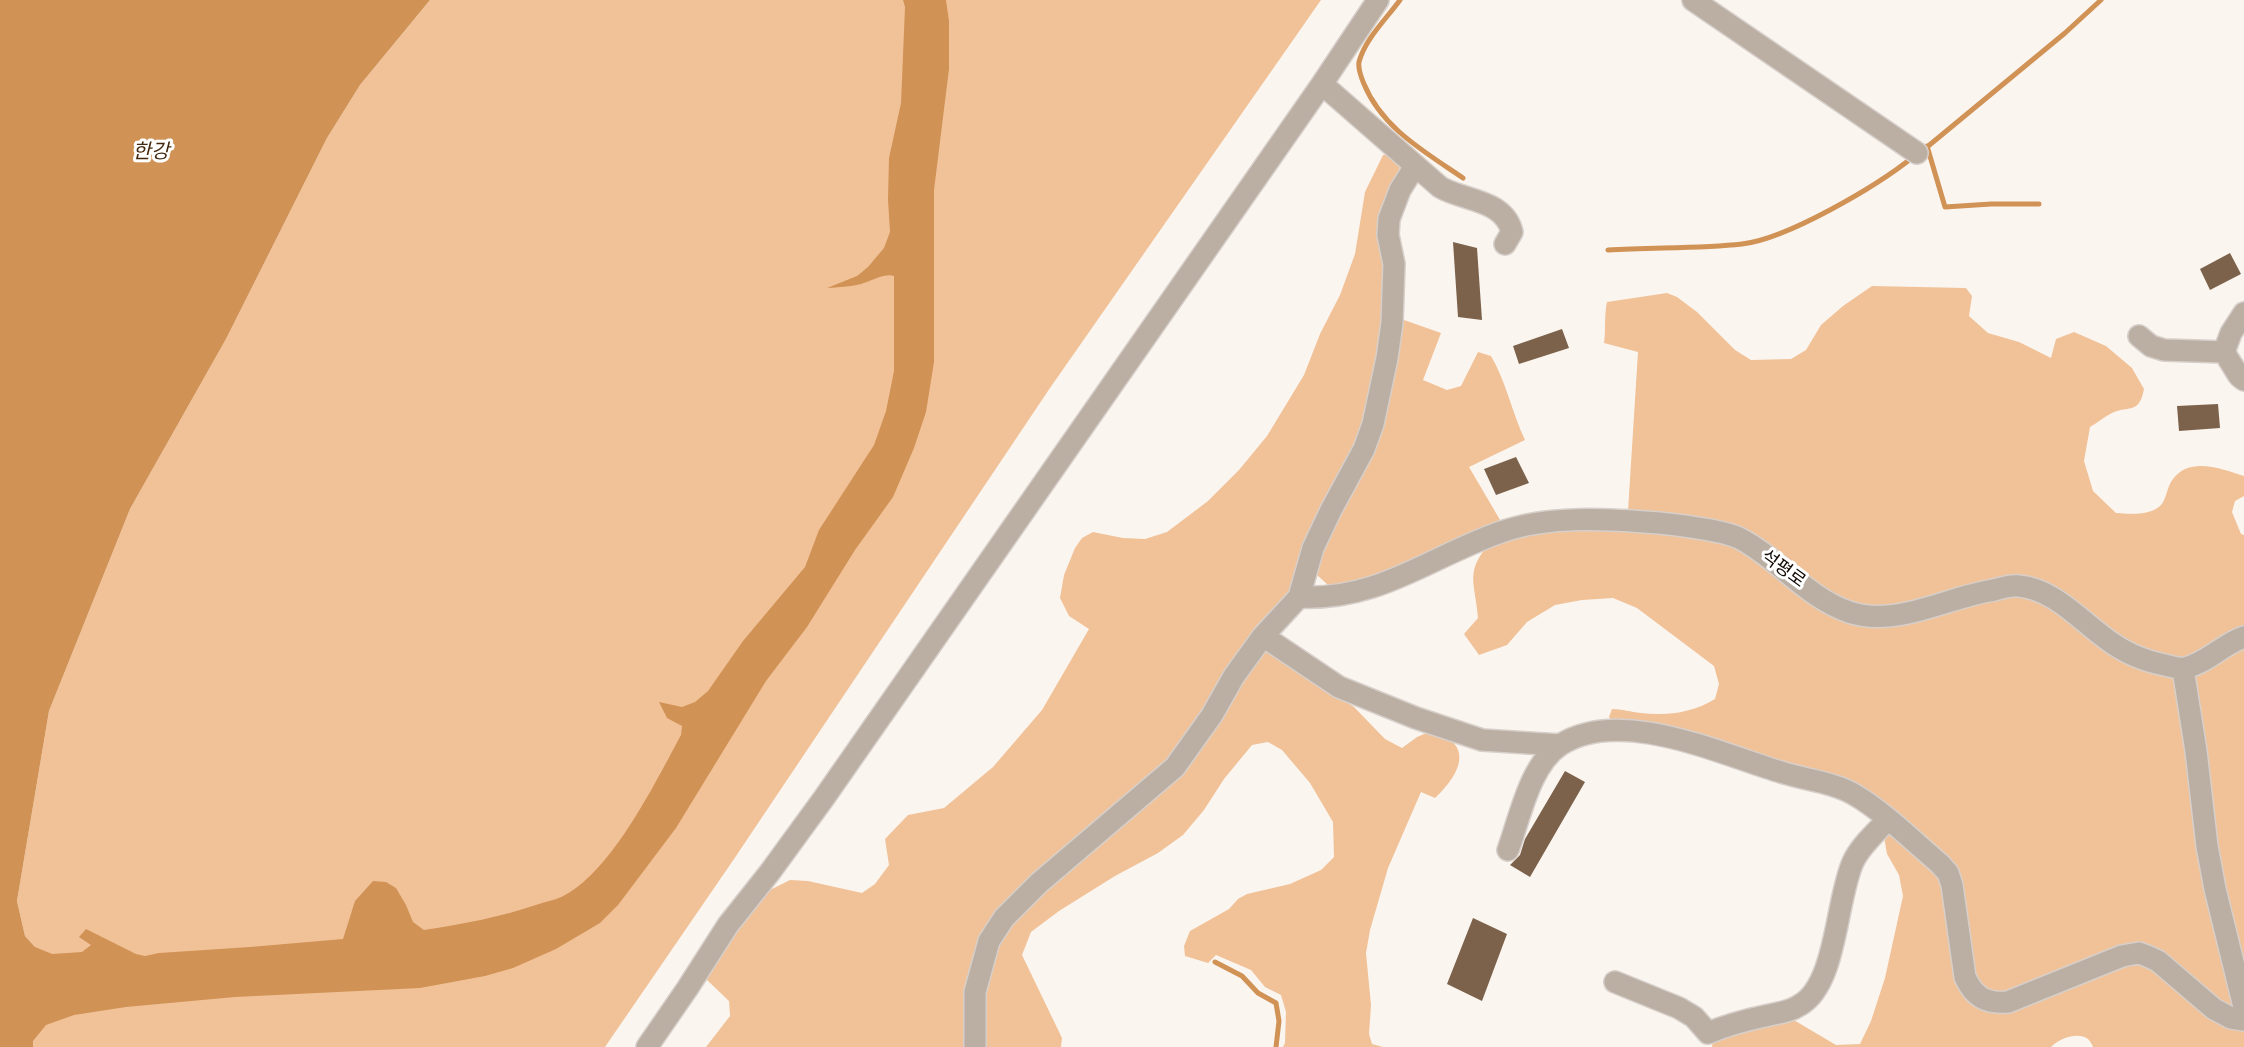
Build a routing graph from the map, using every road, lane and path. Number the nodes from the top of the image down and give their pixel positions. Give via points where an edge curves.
1 (1378, 0) edge
2 (1693, 0) edge
3 (1322, 84) junction
4 (1917, 153) dead end
5 (1415, 166) junction
6 (1505, 244) dead end
7 (2244, 313) edge
8 (2139, 336) dead end
9 (2224, 352) junction
10 (2244, 380) edge
11 (1299, 597) junction
12 (1263, 636) junction
13 (2244, 637) edge
14 (2183, 669) junction
15 (1560, 745) junction
16 (1887, 820) junction
17 (1508, 850) dead end
18 (1614, 982) dead end
19 (2244, 1007) edge
20 (2244, 1020) edge
21 (1707, 1040) edge
22 (647, 1047) edge
23 (975, 1047) edge

1 - 3 street
2 - 4 street
3 - 5 street
3 - 22 street via 824,798 728,925
5 - 6 street via 1450,193 1498,210 1509,220 1512,232
5 - 11 street via 1389,219 1394,264 1392,323 1373,424 1313,548
7 - 9 street
8 - 9 street via 2164,350
9 - 10 street
11 - 12 street
11 - 14 street, 석평로 via 1349,595 1376,587 1522,526 1594,521 1660,524 1738,537 1828,603 1872,617 1916,611 1971,593 2017,586 2037,590 2127,652 2149,662
12 - 15 street via 1339,687 1416,718 1482,740
12 - 23 street via 1175,767 1039,882 1004,918 989,941 977,983
13 - 14 street
14 - 19 street via 2207,846
15 - 16 street via 1593,732 1621,730 1690,742 1854,794
15 - 17 street via 1533,778
16 - 20 street via 1948,873 1965,977 1981,999 2008,1002 2122,956 2139,953 2158,962 2214,1009
16 - 21 street via 1853,860 1831,949 1811,997 1787,1011 1725,1026
18 - 21 street via 1694,1017

